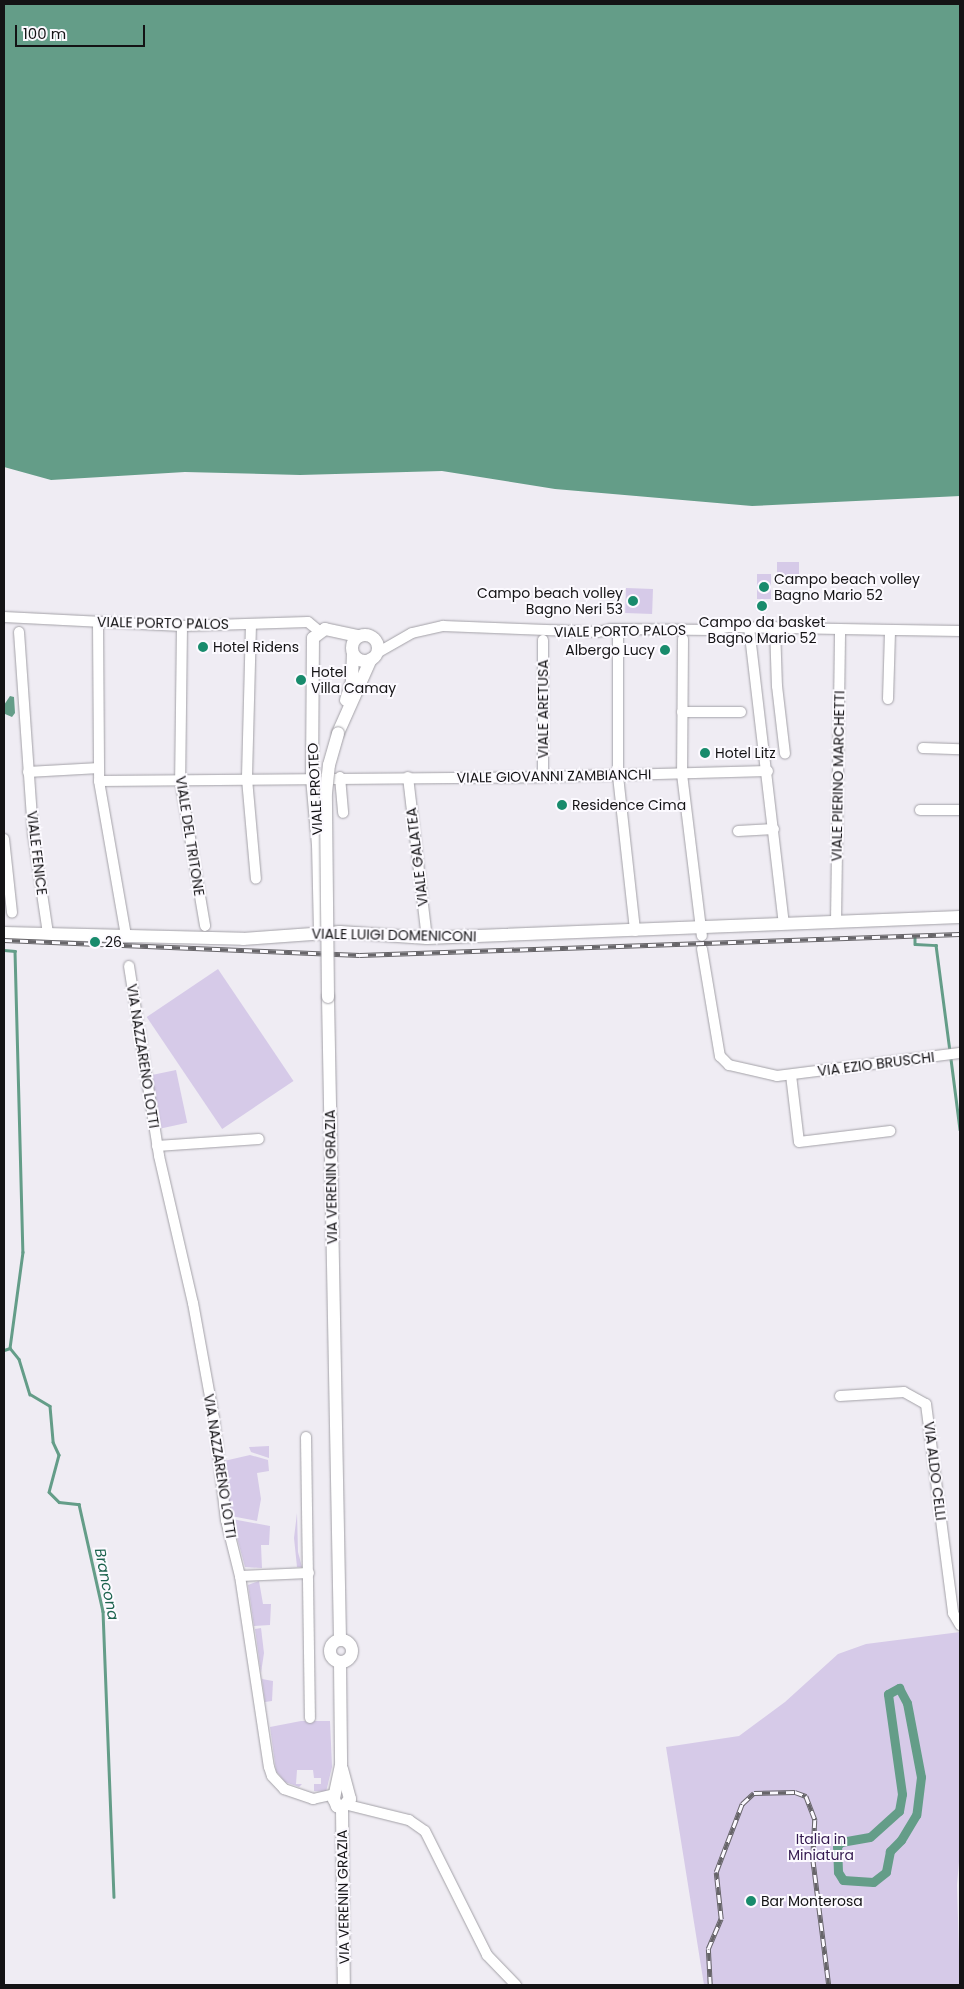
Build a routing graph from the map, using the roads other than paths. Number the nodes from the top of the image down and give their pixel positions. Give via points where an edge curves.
1 (4, 617) edge
2 (98, 622) junction
3 (251, 624) junction
4 (182, 626) junction
5 (749, 627) junction
6 (775, 627) junction
7 (618, 629) junction
8 (840, 630) junction
9 (890, 630) junction
10 (325, 631) junction
11 (960, 631) edge
12 (19, 632) dead end
13 (359, 636) junction
14 (683, 639) dead end
15 (543, 640) dead end
16 (352, 652) junction
17 (374, 656) junction
18 (888, 700) dead end
19 (682, 712) junction
20 (741, 712) dead end
21 (343, 716) junction
22 (923, 748) dead end
23 (960, 749) edge
24 (785, 754) dead end
25 (99, 768) junction
26 (768, 771) junction
27 (28, 772) junction
28 (682, 774) junction
29 (408, 776) junction
30 (618, 776) junction
31 (340, 777) junction
32 (543, 777) junction
33 (312, 778) junction
34 (180, 779) junction
35 (248, 779) junction
36 (99, 781) junction
37 (920, 810) dead end
38 (960, 810) edge
39 (343, 813) dead end
40 (774, 829) junction
41 (738, 831) dead end
42 (4, 839) edge
43 (256, 879) dead end
44 (12, 913) dead end
45 (960, 917) edge
46 (836, 922) junction
47 (784, 924) junction
48 (205, 926) dead end
49 (635, 931) junction
50 (701, 931) junction
51 (320, 932) junction
52 (4, 933) edge
53 (48, 933) junction
54 (126, 935) junction
55 (426, 938) junction
56 (702, 949) dead end
57 (129, 966) dead end
58 (960, 1053) edge
59 (791, 1075) junction
60 (890, 1131) dead end
61 (259, 1139) dead end
62 (157, 1146) junction
63 (840, 1396) dead end
64 (306, 1437) dead end
65 (309, 1573) junction
66 (240, 1576) junction
67 (960, 1625) edge
68 (310, 1718) dead end
69 (341, 1765) junction
70 (340, 1803) junction
71 (344, 1985) edge
72 (516, 1985) edge

1 - 2 street, VIALE PORTO PALOS
2 - 4 street, VIALE PORTO PALOS
2 - 25 street
3 - 4 street, VIALE PORTO PALOS
3 - 10 street, VIALE PORTO PALOS via 308,622
3 - 35 street
4 - 34 street, VIALE DEL TRITONE
5 - 6 street, VIALE PORTO PALOS
5 - 7 street, VIALE PORTO PALOS
5 - 26 street
6 - 8 street, VIALE PORTO PALOS
6 - 24 street via 777,686
7 - 17 street, VIALE PORTO PALOS via 570,632 432,627 412,632
7 - 30 street
8 - 9 street, VIALE PORTO PALOS
8 - 46 street, VIALE PIERINO MARCHETTI
9 - 11 street, VIALE PORTO PALOS
9 - 18 street
10 - 13 street
10 - 16 street
10 - 33 street, VIALE PROTEO via 314,638
12 - 27 street, VIALE FENICE
13 - 16 street via 353,642
13 - 17 street via 367,634 374,638 378,645
14 - 19 street
15 - 32 street, VIALE ARETUSA
16 - 17 street via 363,661
16 - 21 street, VIA VERENIN GRAZIA via 352,681
17 - 21 street, VIA VERENIN GRAZIA
19 - 20 street
19 - 28 street
21 - 69 street, VIA VERENIN GRAZIA, bridge via 329,765 326,793 340,1639 349,1643 353,1652 348,1660 340,1662
22 - 23 street
25 - 27 street
25 - 36 street
26 - 28 street, VIALE GIOVANNI ZAMBIANCHI
26 - 40 street
27 - 53 street, VIALE FENICE
28 - 30 street, VIALE GIOVANNI ZAMBIANCHI
28 - 50 street
29 - 31 street, VIALE GIOVANNI ZAMBIANCHI
29 - 32 street, VIALE GIOVANNI ZAMBIANCHI
29 - 55 street, VIALE GALATEA
30 - 32 street, VIALE GIOVANNI ZAMBIANCHI
30 - 49 street
31 - 33 street, VIALE GIOVANNI ZAMBIANCHI
31 - 39 street
33 - 35 street, VIALE GIOVANNI ZAMBIANCHI
33 - 51 street, VIALE PROTEO via 318,845
34 - 35 street, VIALE GIOVANNI ZAMBIANCHI
34 - 36 street, VIALE GIOVANNI ZAMBIANCHI
34 - 48 street, VIALE DEL TRITONE
35 - 43 street
36 - 54 street
37 - 38 street
40 - 41 street
40 - 47 street
42 - 44 street
45 - 46 street, VIALE LUIGI DOMENICONI
46 - 47 street, VIALE LUIGI DOMENICONI
47 - 50 street, VIALE LUIGI DOMENICONI
49 - 50 street, VIALE LUIGI DOMENICONI
49 - 55 street, VIALE LUIGI DOMENICONI
51 - 54 street, VIALE LUIGI DOMENICONI via 243,939
51 - 55 street, VIALE LUIGI DOMENICONI
52 - 53 street, VIALE LUIGI DOMENICONI
53 - 54 street, VIALE LUIGI DOMENICONI
56 - 59 street, VIA EZIO BRUSCHI via 719,1051 728,1065 761,1074
57 - 62 street, VIA NAZZARENO LOTTI
58 - 59 street, VIA EZIO BRUSCHI
59 - 60 street via 799,1142
61 - 62 street, VIA NAZZARENO LOTTI
62 - 66 street, VIA NAZZARENO LOTTI via 193,1303 214,1418 226,1520
63 - 67 street, VIA ALDO CELLI via 904,1392 926,1404 954,1613
64 - 65 street
65 - 66 street
65 - 68 street
66 - 70 street, VIA NAZZARENO LOTTI via 269,1767 278,1784 313,1799
69 - 70 street, VIA VERENIN GRAZIA
69 - 70 street, VIA VERENIN GRAZIA via 350,1799
70 - 71 street, VIA VERENIN GRAZIA
70 - 72 street, VIA NAZZARENO LOTTI via 409,1820 425,1831 487,1955

